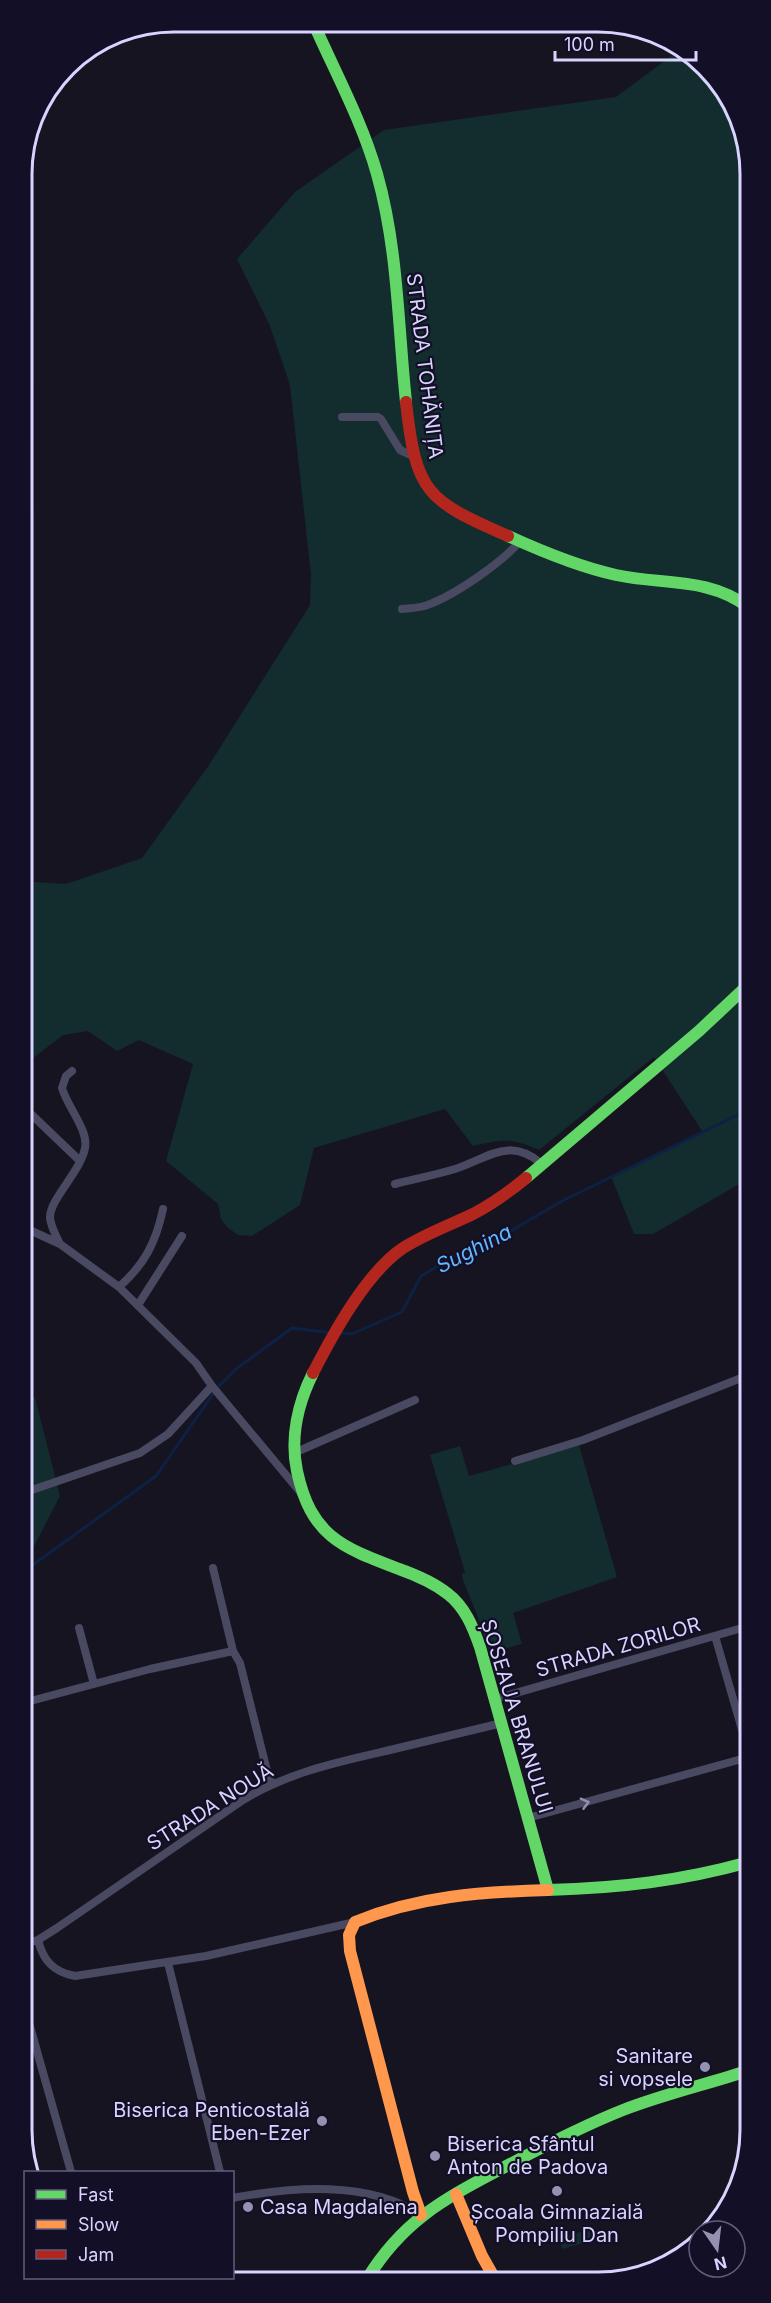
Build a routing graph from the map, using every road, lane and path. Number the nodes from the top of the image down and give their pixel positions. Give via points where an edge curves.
1 (317, 32) edge
2 (342, 417) dead end
3 (413, 456) junction
4 (520, 541) junction
5 (740, 600) edge
6 (402, 609) dead end
7 (740, 993) edge
8 (72, 1071) dead end
9 (32, 1115) dead end
10 (80, 1161) junction
11 (542, 1164) junction
12 (396, 1184) dead end
13 (163, 1209) dead end
14 (32, 1231) edge
15 (182, 1236) dead end
16 (60, 1244) junction
17 (119, 1287) junction
18 (138, 1305) junction
19 (739, 1379) edge
20 (212, 1386) junction
21 (415, 1400) dead end
22 (294, 1453) junction
23 (514, 1461) dead end
24 (32, 1490) edge
25 (303, 1496) junction
26 (213, 1568) dead end
27 (79, 1628) dead end
28 (739, 1629) edge
29 (715, 1636) junction
30 (233, 1651) junction
31 (94, 1684) junction
32 (495, 1699) junction
33 (32, 1701) edge
34 (739, 1721) edge
35 (502, 1723) junction
36 (739, 1759) edge
37 (272, 1784) junction
38 (528, 1818) junction
39 (739, 1864) edge
40 (548, 1890) junction
41 (356, 1922) junction
42 (38, 1940) junction
43 (32, 1942) edge
44 (168, 1963) junction
45 (32, 2033) edge
46 (739, 2073) edge
47 (71, 2171) edge
48 (220, 2171) edge
49 (456, 2194) junction
50 (234, 2198) edge
51 (421, 2215) junction
52 (372, 2272) edge
53 (491, 2272) edge

1 - 3 main road, STRADA TOHĂNIȚA via 370,155 382,194
2 - 3 street via 378,417 400,450
3 - 4 main road, STRADA TOHĂNIȚA via 426,485 443,503
4 - 5 main road, STRADA TOHĂNIȚA via 603,572 724,592
4 - 6 street via 498,563 440,599 429,605
7 - 11 main road, ȘOSEAUA BRANULUI
8 - 10 street via 62,1088 86,1142
9 - 10 street
10 - 16 street via 51,1211
11 - 12 street via 526,1153 506,1150
11 - 22 main road, ȘOSEAUA BRANULUI via 488,1206 393,1256 370,1281 312,1372 298,1409
13 - 17 street via 159,1232 147,1257
14 - 16 street, ȘOSEAUA BRANULUI
15 - 18 street
16 - 17 street, ȘOSEAUA BRANULUI
17 - 18 street, ȘOSEAUA BRANULUI
18 - 20 street, ȘOSEAUA BRANULUI via 184,1350
19 - 23 street via 583,1440
20 - 24 street via 168,1434 140,1454
20 - 25 street, ȘOSEAUA BRANULUI
21 - 22 street
22 - 25 main road, ȘOSEAUA BRANULUI
25 - 32 main road, ȘOSEAUA BRANULUI via 316,1522 335,1540 429,1583 456,1601 474,1632
26 - 30 street
27 - 31 street
28 - 29 street, STRADA ZORILOR
29 - 32 street, STRADA ZORILOR
29 - 34 street, STRADA ZORILOR
30 - 31 street
30 - 37 street via 240,1663
31 - 33 street
32 - 35 main road, ȘOSEAUA BRANULUI
35 - 37 street, STRADA NOUĂ via 332,1762
35 - 38 main road, ȘOSEAUA BRANULUI
38 -> 36 street
37 - 42 street, STRADA NOUĂ
38 - 40 main road, ȘOSEAUA BRANULUI
39 - 40 main road via 663,1883
40 - 41 main road via 457,1896 382,1911
41 - 44 street
41 - 51 main road via 349,1935 350,1951
42 - 43 street, STRADA NOUĂ
42 - 44 street via 49,1964 66,1974 86,1975
44 - 48 street
45 - 47 street
46 - 49 main road via 599,2120
49 - 51 main road
49 - 53 main road
50 - 51 street via 279,2192 352,2192 398,2202
51 - 52 main road via 391,2244

